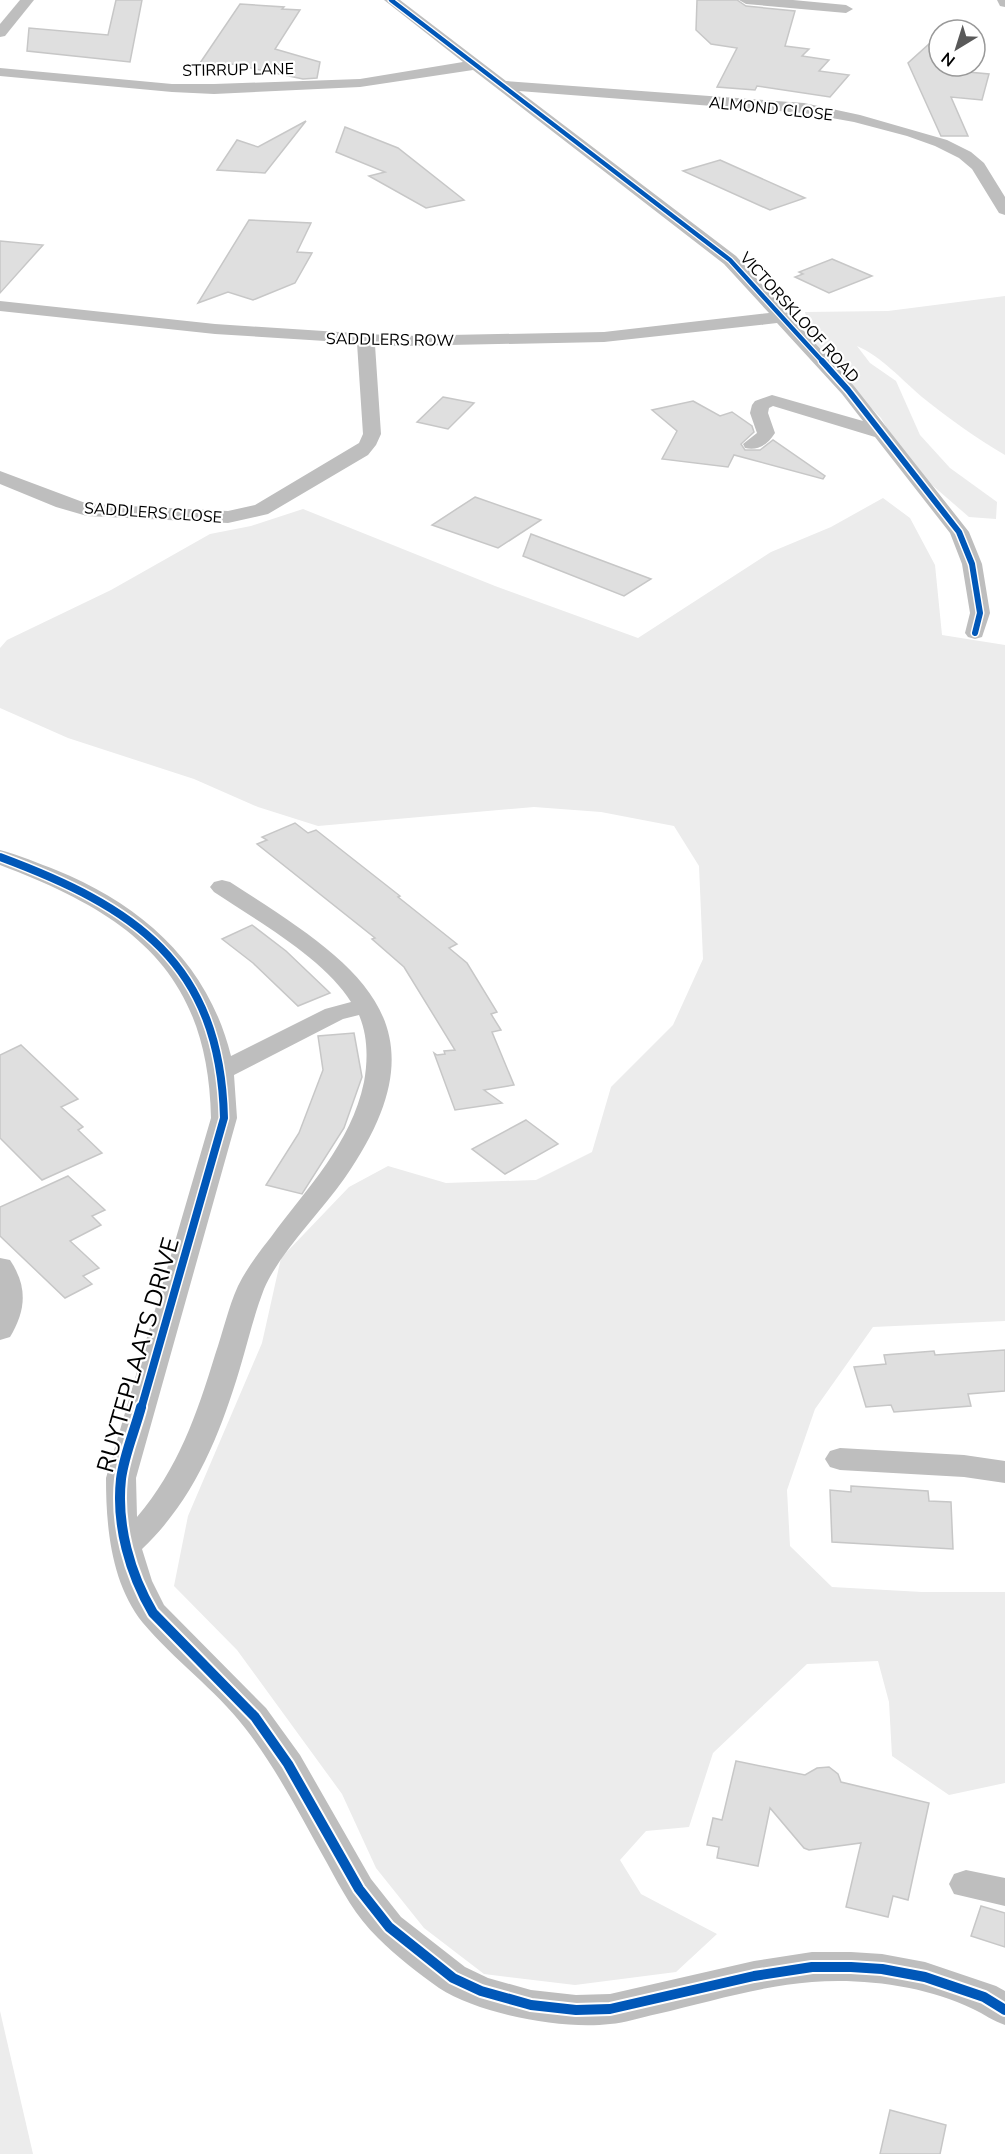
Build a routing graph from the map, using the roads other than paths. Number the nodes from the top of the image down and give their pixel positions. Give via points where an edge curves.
1 (27, 0) edge
2 (391, 0) edge
3 (746, 0) edge
4 (846, 9) dead end
5 (0, 33) edge
6 (475, 65) junction
7 (0, 72) edge
8 (503, 85) junction
9 (1005, 210) edge
10 (0, 306) edge
11 (780, 317) junction
12 (366, 341) junction
13 (882, 433) junction
14 (752, 444) dead end
15 (0, 477) edge
16 (975, 633) dead end
17 (0, 857) edge
18 (222, 887) dead end
19 (366, 1006) junction
20 (222, 1071) junction
21 (0, 1267) edge
22 (0, 1330) edge
23 (840, 1459) dead end
24 (1005, 1472) edge
25 (126, 1546) junction
26 (966, 1884) dead end
27 (1005, 1892) edge
28 (1005, 2010) edge

1 - 5 street
2 - 6 street, VICTORSKLOOF ROAD
3 - 4 street
6 - 7 street, STIRRUP LANE via 360,83 214,89
6 - 8 street, VICTORSKLOOF ROAD
8 - 9 street, ALMOND CLOSE via 804,108 855,117 921,136 965,156 978,166
8 - 11 street, VICTORSKLOOF ROAD via 730,260
10 - 12 street, SADDLERS ROW via 142,323
11 - 12 street, SADDLERS ROW via 604,337
11 - 13 street, VICTORSKLOOF ROAD
12 - 15 street, SADDLERS CLOSE via 372,434 367,444 352,458 261,510 228,518 87,510
13 - 14 street via 772,400 761,405 759,413 766,433
13 - 16 street, VICTORSKLOOF ROAD via 963,540 981,613
17 - 20 street, RUYTEPLAATS DRIVE via 86,892 148,934 178,966 200,999
18 - 19 street via 311,949 354,988
19 - 20 street via 326,1017
19 - 25 street via 379,1041 379,1065 363,1126 252,1285 210,1419 185,1473 169,1502
20 - 25 street, RUYTEPLAATS DRIVE via 224,1118 121,1478
21 - 22 street via 10,1292
23 - 24 street
25 - 28 street, RUYTEPLAATS DRIVE via 129,1565 153,1613 255,1717 288,1764 359,1889 389,1927 453,1978 481,1991 531,2005 576,2010 610,2009 770,1973 851,1967 925,1977 984,1997
26 - 27 street

